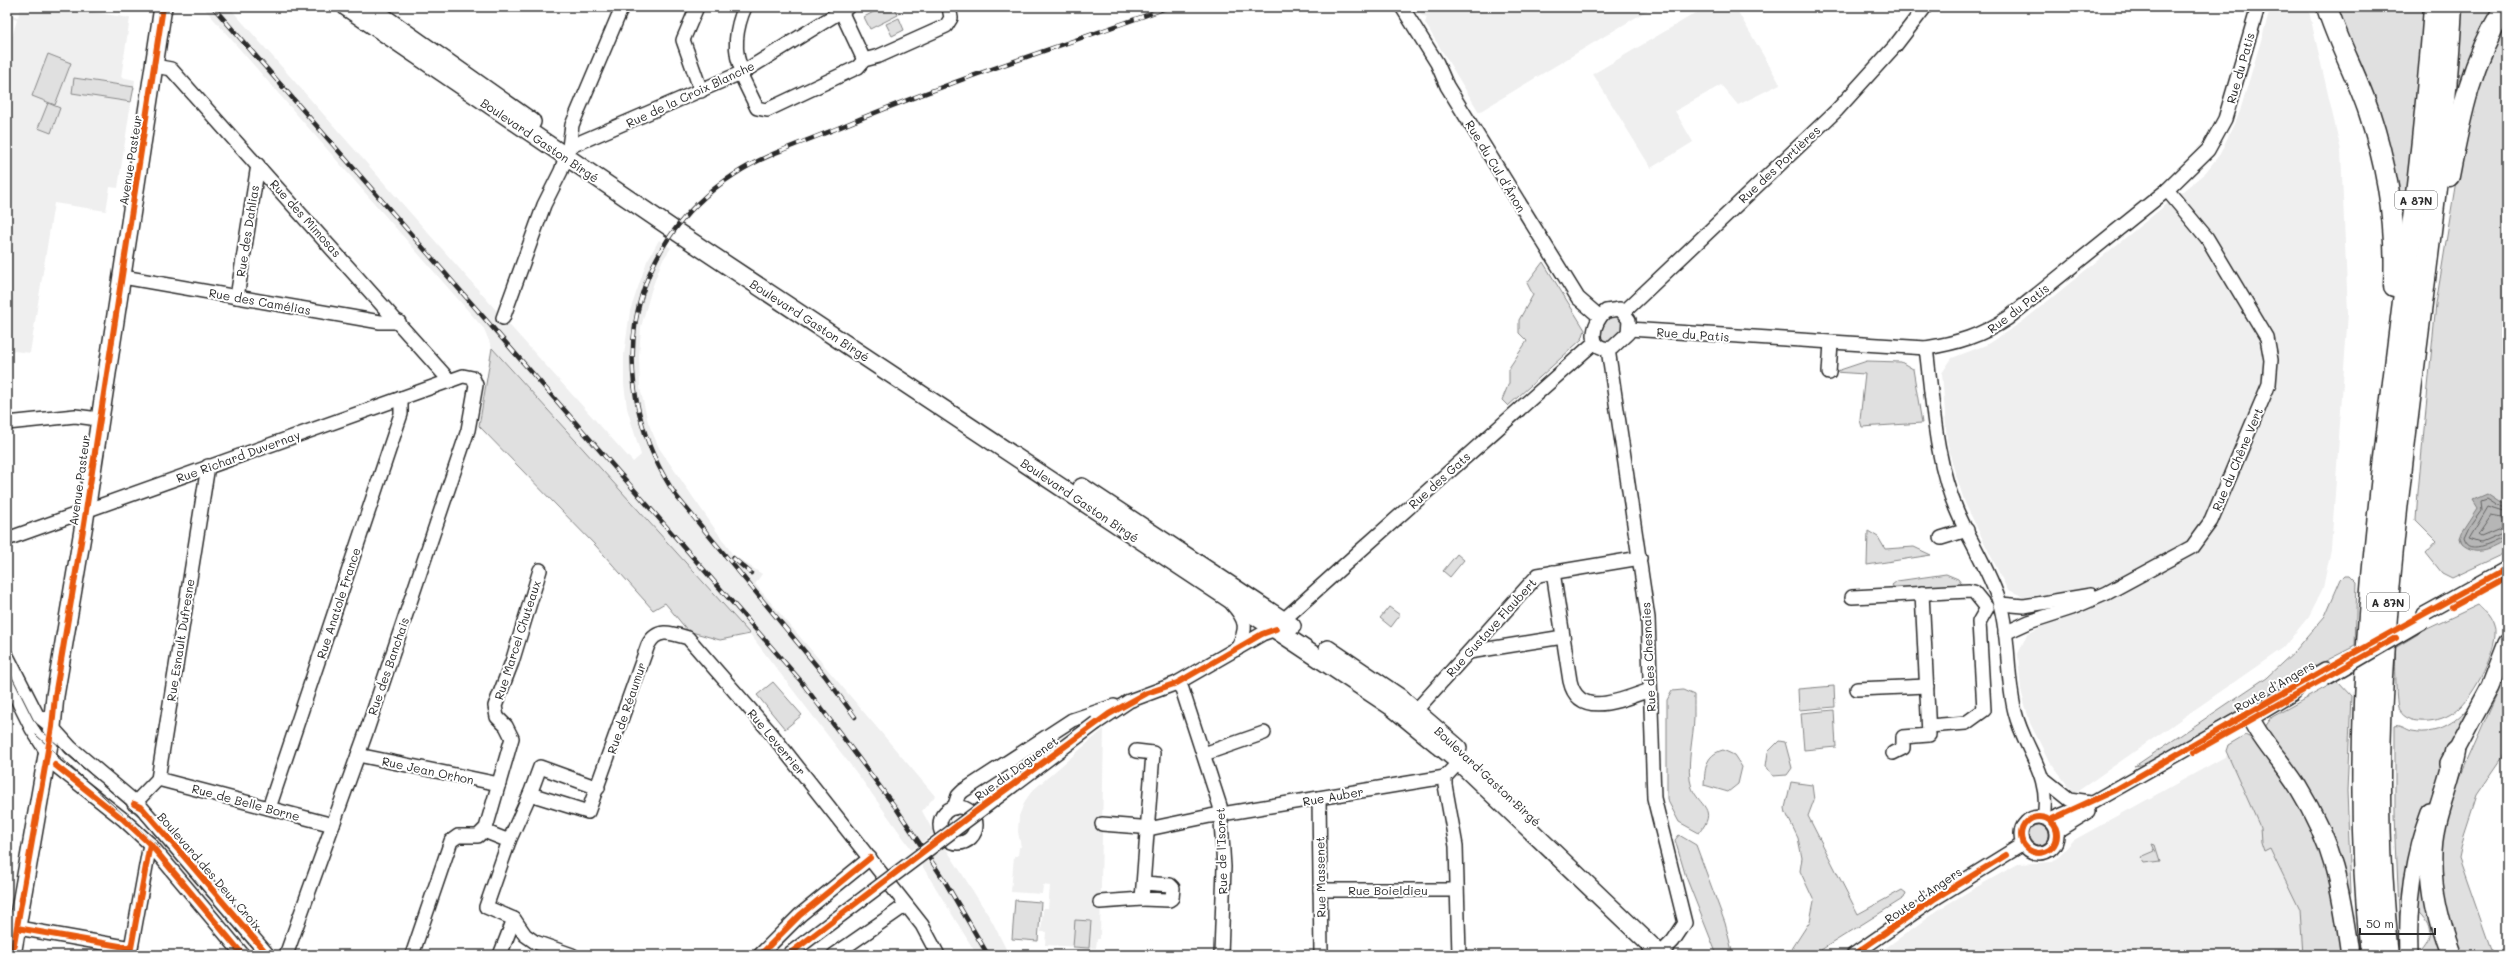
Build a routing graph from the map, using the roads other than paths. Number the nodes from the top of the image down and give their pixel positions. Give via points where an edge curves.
1 (164, 7) edge
2 (346, 7) edge
3 (369, 7) edge
4 (697, 7) edge
5 (744, 7) edge
6 (949, 7) edge
7 (1402, 7) edge
8 (1925, 7) edge
9 (2258, 7) edge
10 (2327, 7) edge
11 (2434, 7) edge
12 (2452, 7) edge
13 (2505, 7) edge
14 (618, 9) edge
15 (844, 9) edge
16 (864, 60) junction
17 (155, 66) junction
18 (741, 72) junction
19 (701, 91) junction
20 (567, 152) junction
21 (258, 165) junction
22 (2167, 190) junction
23 (2427, 266) junction
24 (123, 277) junction
25 (237, 297) junction
26 (1624, 312) junction
27 (1600, 317) junction
28 (503, 318) dead end
29 (398, 322) junction
30 (1629, 329) junction
31 (1595, 342) junction
32 (1831, 343) junction
33 (1926, 348) junction
34 (1608, 349) junction
35 (1828, 373) dead end
36 (470, 376) joint
37 (450, 381) junction
38 (2392, 393) junction
39 (401, 398) junction
40 (99, 419) junction
41 (7, 423) edge
42 (208, 466) junction
43 (85, 511) junction
44 (1967, 530) junction
45 (1941, 538) dead end
46 (7, 539) edge
47 (1640, 558) junction
48 (2507, 568) edge
49 (540, 570) dead end
50 (1553, 572) junction
51 (2507, 577) edge
52 (1922, 593) junction
53 (2107, 593) junction
54 (1852, 597) dead end
55 (1228, 600) junction
56 (1993, 606) junction
57 (2424, 618) junction
58 (1280, 624) junction
59 (659, 633) joint
60 (2005, 633) junction
61 (1563, 637) junction
62 (2507, 643) edge
63 (1237, 649) junction
64 (1469, 652) junction
65 (7, 656) edge
66 (2325, 674) junction
67 (7, 679) edge
68 (1177, 683) junction
69 (2301, 683) junction
70 (1927, 686) junction
71 (1857, 689) dead end
72 (1650, 690) junction
73 (1129, 701) junction
74 (1412, 715) junction
75 (2252, 719) junction
76 (1929, 726) junction
77 (52, 727) junction
78 (1264, 733) dead end
79 (2195, 747) junction
80 (1136, 751) dead end
81 (2455, 752) junction
82 (1893, 753) dead end
83 (1204, 754) junction
84 (47, 755) junction
85 (358, 755) junction
86 (2178, 757) junction
87 (1459, 762) junction
88 (1445, 777) junction
89 (158, 779) junction
90 (2044, 779) junction
91 (499, 784) junction
92 (598, 788) junction
93 (530, 794) junction
94 (1319, 798) junction
95 (2093, 802) junction
96 (134, 804) junction
97 (270, 808) junction
98 (954, 808) dead end
99 (1220, 815) junction
100 (2046, 822) junction
101 (1102, 824) dead end
102 (333, 825) junction
103 (1148, 829) junction
104 (484, 831) junction
105 (510, 841) junction
106 (150, 844) junction
107 (2023, 844) junction
108 (870, 858) junction
109 (1144, 882) junction
110 (1320, 890) junction
111 (1456, 890) junction
112 (2364, 894) junction
113 (1142, 899) junction
114 (1100, 902) dead end
115 (906, 905) junction
116 (514, 919) junction
117 (12, 927) edge
118 (2390, 950) edge
119 (1666, 953) edge
120 (12, 955) edge
121 (243, 955) edge
122 (268, 955) edge
123 (286, 955) edge
124 (412, 955) edge
125 (500, 955) edge
126 (572, 955) edge
127 (760, 955) edge
128 (788, 955) edge
129 (834, 955) edge
130 (938, 955) edge
131 (1221, 955) edge
132 (1321, 955) edge
133 (1459, 955) edge
134 (1853, 955) edge
135 (2350, 955) edge
136 (2361, 955) edge
137 (2371, 955) edge
138 (2409, 955) edge
139 (2451, 955) edge

1 - 17 main road, Avenue Pasteur
2 - 20 main road, Boulevard Gaston Birgé
3 - 20 main road, Boulevard Gaston Birgé
4 - 19 street via 683,40
5 - 18 street via 738,22 737,50
6 - 16 street via 951,18 946,26 879,56
7 - 27 street, Rue du Cul d'Ânon via 1447,86 1578,298
8 - 26 street, Rue des Portières via 1881,62 1837,110
9 - 22 street, Rue du Patis via 2220,131 2202,157
10 - 38 highway via 2369,111 2389,183 2394,218 2395,263 2387,364
11 - 38 highway, A 87N via 2428,100
12 - 23 highway, A 87N via 2446,101
13 - 23 highway via 2476,64 2465,96 2440,235
14 - 20 street via 572,125
15 - 16 street
15 - 18 street, Rue de la Croix Blanche
16 - 18 street via 858,67 764,111 755,105
17 - 21 street, Rue des Mimosas via 171,69
17 - 24 main road, Avenue Pasteur
18 - 19 street, Rue de la Croix Blanche
19 - 20 street, Rue de la Croix Blanche
20 - 28 street via 544,205
20 - 55 main road, Boulevard Gaston Birgé
20 - 58 main road, Boulevard Gaston Birgé
21 - 25 street, Rue des Dahlias
21 - 29 street, Rue des Mimosas
22 - 33 street, Rue du Patis via 2008,318 1987,332 1969,339
22 - 53 street, Rue du Chêne Vert via 2207,238 2268,338 2271,360 2269,384 2211,521 2192,547
23 - 118 highway, A 87N via 2390,580 2380,749 2380,830
24 - 25 street, Rue des Camélias
24 - 40 main road, Avenue Pasteur
25 - 29 street, Rue des Camélias via 380,322
26 - 27 street via 1620,309 1610,310
26 - 30 street via 1629,320
27 - 31 street via 1593,334
29 - 37 street, Rue des Mimosas
30 - 32 street, Rue du Patis
30 - 34 street via 1617,345
31 - 34 street via 1600,347
31 - 58 street, Rue des Gats
32 - 33 street, Rue du Patis
32 - 35 street
33 - 44 street via 1944,474 1957,511
34 - 47 street, Rue des Chesnaies
36 - 37 street, Rue Richard Duvernay
36 - 85 street, Rue des Banchais via 476,385 468,430
37 - 39 street, Rue Richard Duvernay
38 - 112 highway, A 87N via 2372,575 2362,717
39 - 42 street, Rue Richard Duvernay
39 - 97 street, Rue Anatole France via 401,414
40 - 41 street via 76,416
40 - 43 main road, Avenue Pasteur
42 - 43 street, Rue Richard Duvernay
42 - 89 street, Rue Esnault Dufresne
43 - 46 street, Rue Richard Duvernay
43 - 77 main road, Avenue Pasteur
44 - 45 street
44 - 56 street
47 - 50 street, Rue Gustave Flaubert
47 - 72 street, Rue des Chesnaies via 1648,618
48 - 57 street, Route d’Angers
49 - 91 street, Rue Marcel Chuteaux via 495,710 496,717 506,726 512,738
50 - 61 street
50 - 64 street, Rue Gustave Flaubert via 1538,575
51 - 57 street, Route d’Angers
52 - 54 street
52 - 56 street via 1969,591
52 - 70 street
53 - 56 street via 2024,606
53 - 60 street, Rue du Chêne Vert
55 - 58 main road, Boulevard Gaston Birgé
55 - 63 street via 1242,616 1244,625
56 - 60 street
56 - 76 street via 1979,622 1984,710 1966,723
57 - 66 street, Route d’Angers, bridge
58 - 63 street, Rue du Daguenet
58 - 74 main road, Boulevard Gaston Birgé via 1400,697
59 - 92 street, Rue de Réaumur via 648,645
59 - 108 street, Rue Leverrier via 671,632 688,638 770,732
60 - 90 street via 2009,687 2015,714
61 - 64 street
61 - 72 street via 1571,687 1583,701 1594,705 1609,703
62 - 81 main road via 2490,687
63 - 68 street, Rue du Daguenet
64 - 74 street, Rue Gustave Flaubert
65 - 77 street, Boulevard des Deux Croix via 37,715
66 - 69 street, Route d’Angers
66 - 75 street, Route d’Angers
67 - 84 street
68 - 73 street, Rue du Daguenet
68 - 83 street, Rue de l'Isoret via 1182,689
69 - 75 main road via 2292,692 2252,716
69 - 79 street, Route d’Angers
70 - 71 street
70 - 76 street
72 - 119 street, Rue des Chesnaies via 1654,798 1685,923
73 - 98 street via 1072,720 963,791 958,796
73 - 128 street, Rue du Daguenet, bridge via 1096,723
74 - 87 main road, Boulevard Gaston Birgé
74 - 119 main road, Boulevard Gaston Birgé via 1577,859
75 - 79 street, Route d’Angers
75 - 135 main road via 2297,785 2319,824 2338,876
76 - 82 street via 1929,735 1903,737 1903,748
77 - 84 main road, Avenue Pasteur
77 - 96 street, Boulevard des Deux Croix via 71,748
78 - 83 street
79 - 86 street, Route d’Angers
80 - 103 street via 1153,753
81 - 138 main road via 2428,818 2413,871 2409,901
81 - 139 highway via 2452,772 2436,820 2431,846 2434,901
83 - 99 street, Rue de l'Isoret via 1219,798
84 - 106 street via 55,765
84 - 117 main road, Avenue Pasteur
85 - 91 street, Rue Jean Orhon
85 - 102 street, Rue des Banchais
86 - 95 street, Route d’Angers
86 - 100 street, Route d’Angers
87 - 88 street
87 - 119 main road, Boulevard Gaston Birgé
88 - 94 street, Rue Auber
88 - 111 street via 1456,846
89 - 96 street
89 - 97 street, Rue de Belle Borne
90 - 95 street via 2069,799
90 - 100 street
91 - 104 street, Rue Marcel Chuteaux
92 - 93 street, Rue de Réaumur via 588,812
92 - 93 street via 540,767
93 - 105 street
94 - 99 street, Rue Auber
94 - 110 street, Rue Massenet
95 - 100 street, Route d’Angers
96 - 122 street, Boulevard des Deux Croix via 142,808
97 - 102 street, Rue de Belle Borne
99 - 103 street, Rue Auber
99 - 131 street, Rue de l'Isoret via 1224,867
100 - 107 street via 2022,827
100 - 107 street via 2055,846 2046,853 2031,852
101 - 103 street, Rue Auber
102 - 123 street, Rue des Banchais
103 - 109 street
104 - 105 street
104 - 124 street via 476,836 458,836 452,841
105 - 116 street via 486,907
106 - 117 street via 131,948
106 - 121 street
107 - 134 street, Route d’Angers via 1934,899
108 - 115 street, Rue Leverrier
108 - 127 street via 800,915
109 - 113 street
109 - 113 street via 1170,885 1173,887 1172,896 1168,900
110 - 111 street, Rue Boieldieu
110 - 132 street, Rue Massenet
111 - 133 street
112 - 136 highway via 2357,914
112 - 137 highway, A 87N
113 - 114 street
115 - 129 street
115 - 130 street, Rue Leverrier via 922,925
116 - 125 street
116 - 126 street via 530,940
117 - 120 main road, Avenue Pasteur

